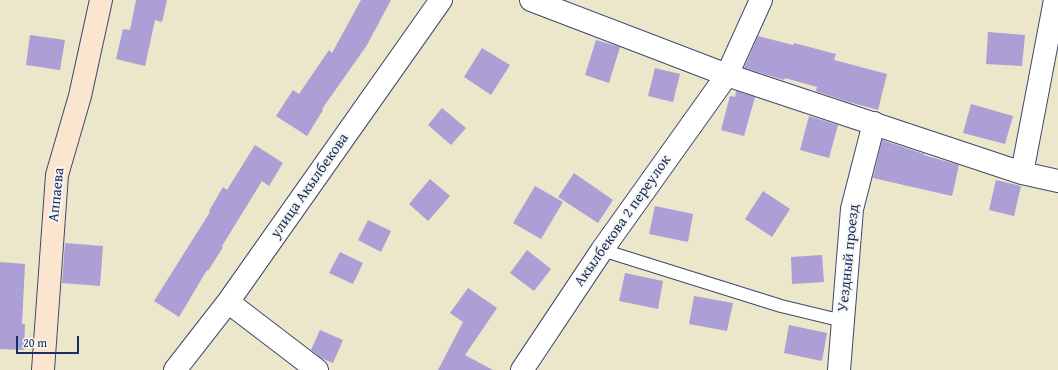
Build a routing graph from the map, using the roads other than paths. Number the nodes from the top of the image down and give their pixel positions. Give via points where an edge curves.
1 (101, 0) edge
2 (442, 0) edge
3 (531, 0) edge
4 (761, 0) edge
5 (1055, 0) edge
6 (727, 75) junction
7 (874, 123) junction
8 (1022, 173) junction
9 (1058, 181) edge
10 (602, 250) junction
11 (228, 302) junction
12 (843, 321) junction
13 (43, 370) edge
14 (175, 370) edge
15 (317, 370) edge
16 (522, 370) edge
17 (839, 370) edge

1 - 13 street, Аппаева via 80,96 57,175
2 - 11 street, улица Акылбекова
3 - 6 street
4 - 6 street, Акылбекова 2 переулок
5 - 8 street
6 - 7 street
6 - 10 street, Акылбекова 2 переулок
7 - 8 street
7 - 12 street, Уездный проезд via 852,209
8 - 9 street
10 - 12 lane via 781,306
10 - 16 street, Акылбекова 2 переулок
11 - 14 street, улица Акылбекова
11 - 15 street
12 - 17 street, Уездный проезд

